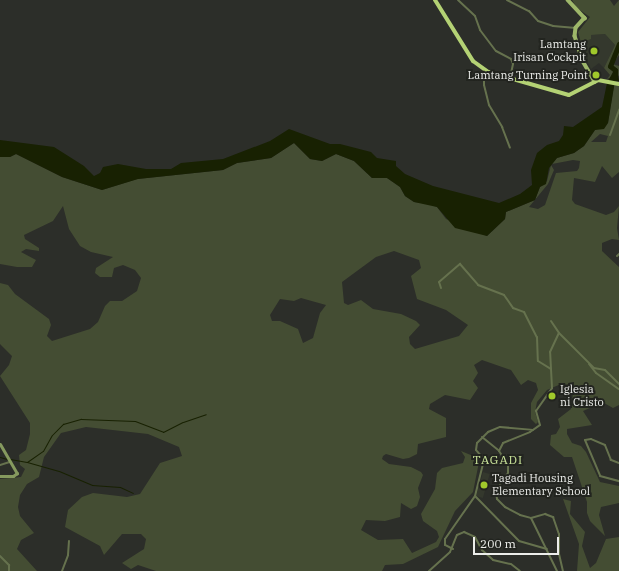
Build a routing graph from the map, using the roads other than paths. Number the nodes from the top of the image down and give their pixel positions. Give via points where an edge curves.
1 (435, 0) edge
2 (458, 0) edge
3 (507, 0) edge
4 (568, 0) edge
5 (576, 28) junction
6 (497, 74) junction
7 (510, 79) junction
8 (595, 82) junction
9 (618, 84) edge
10 (619, 110) edge
11 (610, 135) dead end
12 (510, 148) dead end
13 (441, 288) dead end
14 (551, 321) dead end
15 (559, 333) junction
16 (588, 362) junction
17 (551, 370) junction
18 (619, 384) edge
19 (619, 389) edge
20 (535, 430) junction
21 (482, 437) junction
22 (0, 444) edge
23 (499, 451) junction
24 (10, 460) junction
25 (619, 463) edge
26 (0, 465) edge
27 (0, 476) edge
28 (619, 481) edge
29 (475, 496) junction
30 (531, 518) junction
31 (69, 542) dead end
32 (546, 548) junction
33 (453, 549) junction
34 (0, 556) edge
35 (9, 571) edge
36 (62, 571) edge
37 (429, 571) edge
38 (520, 571) edge
39 (557, 571) edge
40 (564, 571) edge

1 - 6 highway via 473,61 484,70
2 - 7 street via 475,16 480,30 496,51 512,59
3 - 5 street via 529,11 538,21 553,26
4 - 5 main road via 585,18
5 - 8 main road via 579,52
6 - 7 highway
6 - 12 street via 486,76 484,85 489,104
7 - 8 highway via 569,95
8 - 9 highway via 608,81
10 - 11 street
13 - 17 street via 439,282 460,264 478,285 504,295 513,308 524,312 537,337 538,361
14 - 15 street
15 - 16 street
15 - 17 street via 551,348
16 - 18 street via 596,369 608,372
16 - 19 street via 596,373
17 - 20 street via 551,392 536,411 540,425
20 - 21 street via 500,427
20 - 23 street via 505,442
21 - 23 street
21 - 29 street via 476,445 483,460
22 - 24 main road
23 - 30 street via 506,460 509,470 496,491 497,499 510,511
24 - 26 street
24 - 27 main road via 18,474
25 - 28 street via 611,460 605,445 591,439 585,440 600,476
29 - 32 street via 519,541
29 - 33 street via 445,539 445,545
30 - 32 street
30 - 40 street via 547,514 555,520
31 - 36 street via 68,555
32 - 39 street
33 - 37 street
33 - 38 street via 459,533 467,533 475,537 489,556 499,563 511,564
34 - 35 street via 9,565

